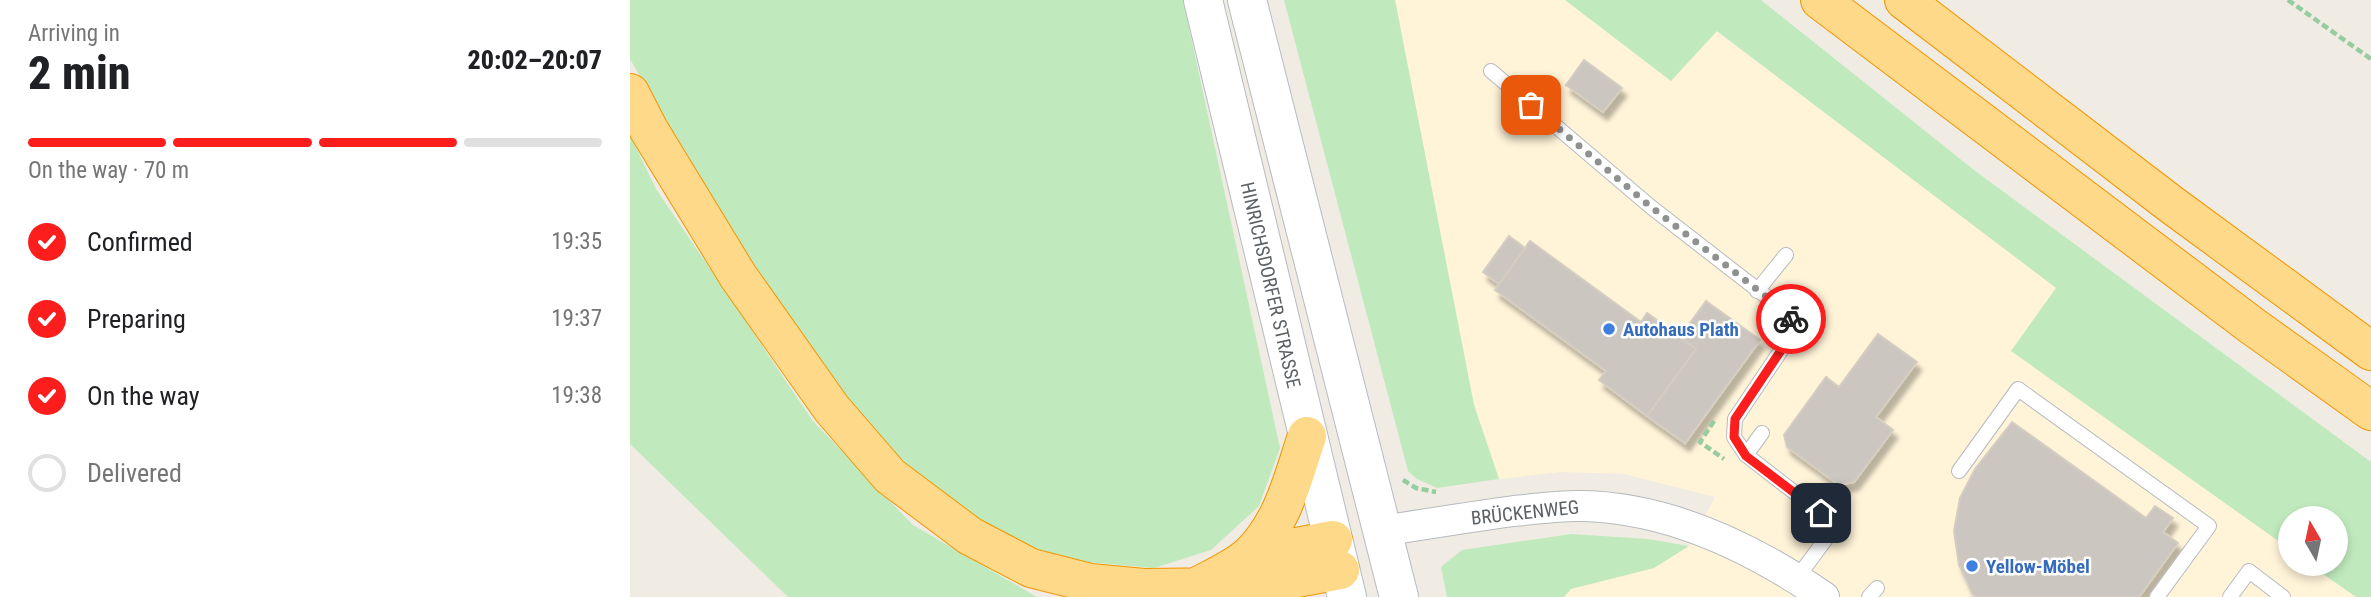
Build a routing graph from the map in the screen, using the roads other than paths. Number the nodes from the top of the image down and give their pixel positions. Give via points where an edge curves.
1 (1203, 0) edge
2 (1247, 0) edge
3 (1820, 0) edge
4 (1904, 0) edge
5 (1491, 71) dead end
6 (630, 93) edge
7 (1786, 255) dead end
8 (1757, 291) junction
9 (2371, 351) edge
10 (2371, 411) edge
11 (1762, 433) dead end
12 (1307, 436) junction
13 (1746, 456) junction
14 (1959, 471) dead end
15 (1382, 531) junction
16 (1249, 556) junction
17 (1340, 569) edge
18 (1797, 578) junction
19 (1193, 589) junction
20 (1399, 597) edge
21 (1824, 597) edge
22 (2157, 597) edge
23 (2230, 597) edge
24 (2283, 597) edge

1 - 12 main road, HINRICHSDORFER STRASSE
2 - 15 main road
3 - 10 highway
4 - 9 highway
5 - 8 lane
6 - 19 highway via 738,276 832,409 890,476 970,537 1031,568 1090,583
7 - 8 lane
8 - 13 lane via 1790,315 1794,331 1735,419 1734,437
11 - 13 lane
12 - 16 highway via 1281,512
12 - 17 main road, HINRICHSDORFER STRASSE
13 - 18 lane via 1830,524 1828,536
14 - 22 lane via 2018,389 2209,526
15 - 17 main road, BRÜCKENWEG
15 - 18 street, BRÜCKENWEG via 1544,508 1620,509 1726,539
15 - 20 main road
16 - 17 highway
16 - 19 highway
17 - 19 highway via 1265,584
18 - 21 street, BRÜCKENWEG
23 - 24 lane via 2249,571

